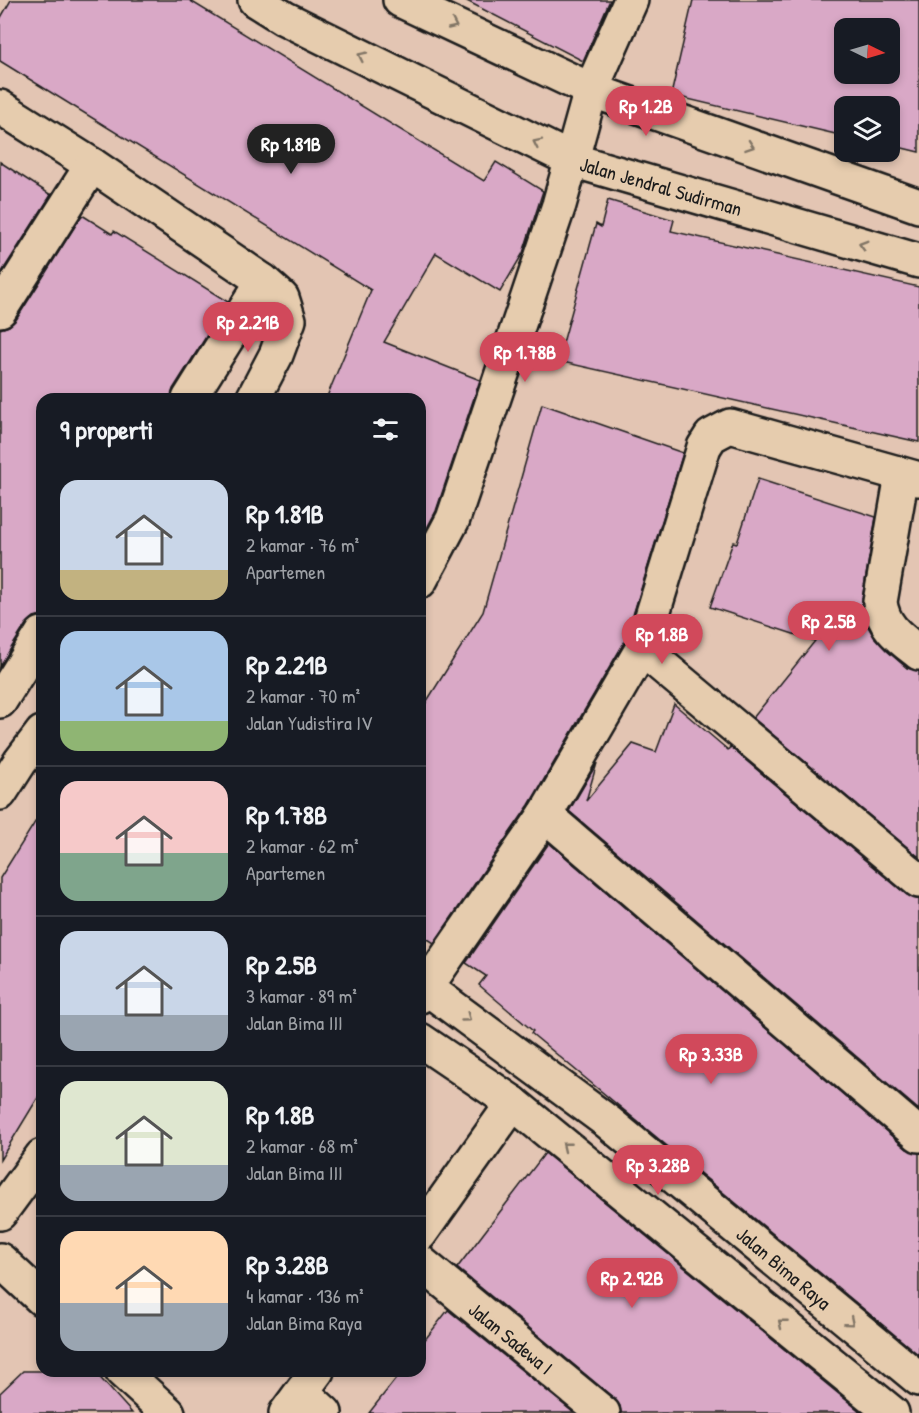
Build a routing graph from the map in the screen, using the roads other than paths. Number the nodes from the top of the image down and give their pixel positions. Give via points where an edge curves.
1 (255, 0) edge
2 (400, 0) edge
3 (631, 0) edge
4 (591, 90) junction
5 (0, 107) edge
6 (572, 160) junction
7 (92, 165) junction
8 (919, 206) edge
9 (919, 261) edge
10 (263, 281) junction
11 (0, 310) edge
12 (193, 393) edge
13 (256, 393) edge
14 (911, 477) edge
15 (426, 570) edge
16 (36, 644) edge
17 (642, 649) junction
18 (919, 653) edge
19 (0, 701) edge
20 (36, 737) edge
21 (10, 756) edge
22 (0, 793) edge
23 (545, 815) junction
24 (919, 881) edge
25 (426, 983) edge
26 (426, 992) edge
27 (426, 1044) edge
28 (513, 1103) junction
29 (919, 1134) edge
30 (36, 1164) edge
31 (0, 1212) edge
32 (426, 1226) edge
33 (0, 1260) edge
34 (426, 1267) edge
35 (36, 1293) edge
36 (129, 1377) edge
37 (919, 1379) edge
38 (168, 1413) edge
39 (603, 1413) edge
40 (892, 1413) edge

6 -> 1 street, Jalan Jendral Sudirman via 284,18
2 -> 4 street
3 - 4 street
4 - 6 street
4 -> 8 street
5 - 7 street
9 -> 6 street, Jalan Jendral Sudirman
6 - 15 street via 453,519
7 - 10 street
7 - 11 street
10 - 12 street
10 - 13 street via 282,298 289,320
14 - 17 street via 730,426 720,430 704,447
14 - 18 street via 880,602 888,627
16 - 19 street
17 - 23 street
17 - 24 street
20 - 21 street
21 - 22 street
23 - 25 street
23 - 29 street
26 -> 37 street, Jalan Bima Raya via 608,1122
27 - 28 street
28 - 32 street
40 -> 28 street
30 - 31 street
33 - 35 street
34 - 39 street, Jalan Sadewa I
36 - 38 street

